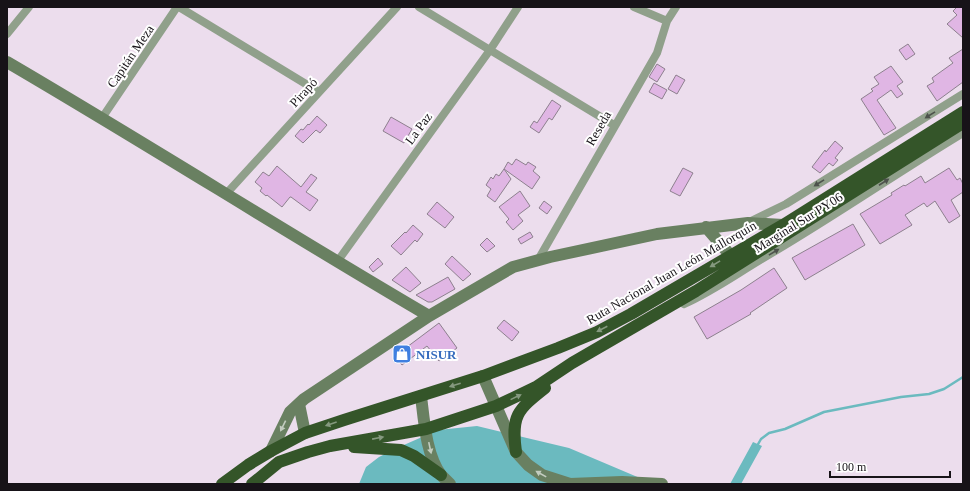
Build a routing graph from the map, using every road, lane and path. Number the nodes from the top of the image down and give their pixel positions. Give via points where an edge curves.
1 (29, 7) edge
2 (178, 7) edge
3 (397, 7) edge
4 (419, 7) edge
5 (518, 7) edge
6 (634, 7) edge
7 (676, 7) edge
8 (667, 21) junction
9 (7, 34) edge
10 (490, 50) junction
11 (7, 62) edge
12 (319, 92) junction
13 (963, 94) edge
14 (963, 112) edge
15 (102, 118) junction
16 (963, 123) edge
17 (614, 125) junction
18 (963, 133) edge
19 (226, 194) junction
20 (748, 223) junction
21 (782, 225) junction
22 (706, 227) junction
23 (735, 259) junction
24 (538, 260) junction
25 (336, 262) junction
26 (429, 316) junction
27 (641, 322) junction
28 (592, 351) junction
29 (483, 376) junction
30 (421, 396) junction
31 (299, 404) junction
32 (496, 406) junction
33 (426, 429) junction
34 (305, 433) junction
35 (330, 446) junction
36 (271, 451) junction
37 (516, 452) junction
38 (279, 462) junction
39 (441, 475) junction
40 (222, 484) edge
41 (252, 484) edge
42 (450, 484) edge
43 (662, 484) edge

1 - 9 street
2 - 12 street
2 - 15 street, Capitán Meza
3 - 12 street, Pirapó
4 - 10 street
5 - 10 street, La Paz
6 - 8 street
7 - 8 street, Reseda
8 - 17 street, Reseda via 657,53
10 - 17 street
10 - 25 street, La Paz
11 - 15 main road
12 - 19 street, Pirapó
13 -> 20 street via 786,204
14 - 21 highway, Ruta Nacional Juan León Mallorquín
15 - 19 main road
16 - 23 highway, Ruta Nacional Juan León Mallorquín
17 - 24 street, Reseda
27 -> 18 street, Marginal Sur PY06 via 704,294 802,236
19 - 25 main road
20 - 21 main road
20 - 22 main road
21 - 23 highway, Ruta Nacional Juan León Mallorquín
22 - 23 main road
22 - 24 main road via 657,234
23 - 27 highway, Ruta Nacional Juan León Mallorquín via 696,290
23 -> 29 highway, Ruta Nacional Juan León Mallorquín via 597,332
24 - 26 main road via 513,267
25 - 26 main road
26 - 31 main road
27 - 28 highway, Ruta Nacional Juan León Mallorquín
32 -> 28 highway, Ruta Nacional Juan León Mallorquín via 536,387
28 - 37 highway via 567,374 526,403 517,415 514,425
29 -> 30 highway, Ruta Nacional Juan León Mallorquín
29 - 32 main road
30 - 33 main road
30 -> 34 highway, Ruta Nacional Juan León Mallorquín
31 - 34 main road
31 -> 36 main road via 290,412
32 - 33 highway, Ruta Nacional Juan León Mallorquín
32 - 37 main road
35 -> 33 highway, Ruta Nacional Juan León Mallorquín
33 -> 39 main road via 432,458
34 - 36 highway, Ruta Nacional Juan León Mallorquín
34 - 38 highway via 303,444
35 - 38 highway, Ruta Nacional Juan León Mallorquín
35 - 39 highway via 401,450
36 - 40 highway, Ruta Nacional Juan León Mallorquín
43 -> 37 main road via 570,484 542,475
38 - 41 highway, Ruta Nacional Juan León Mallorquín
39 - 42 main road

